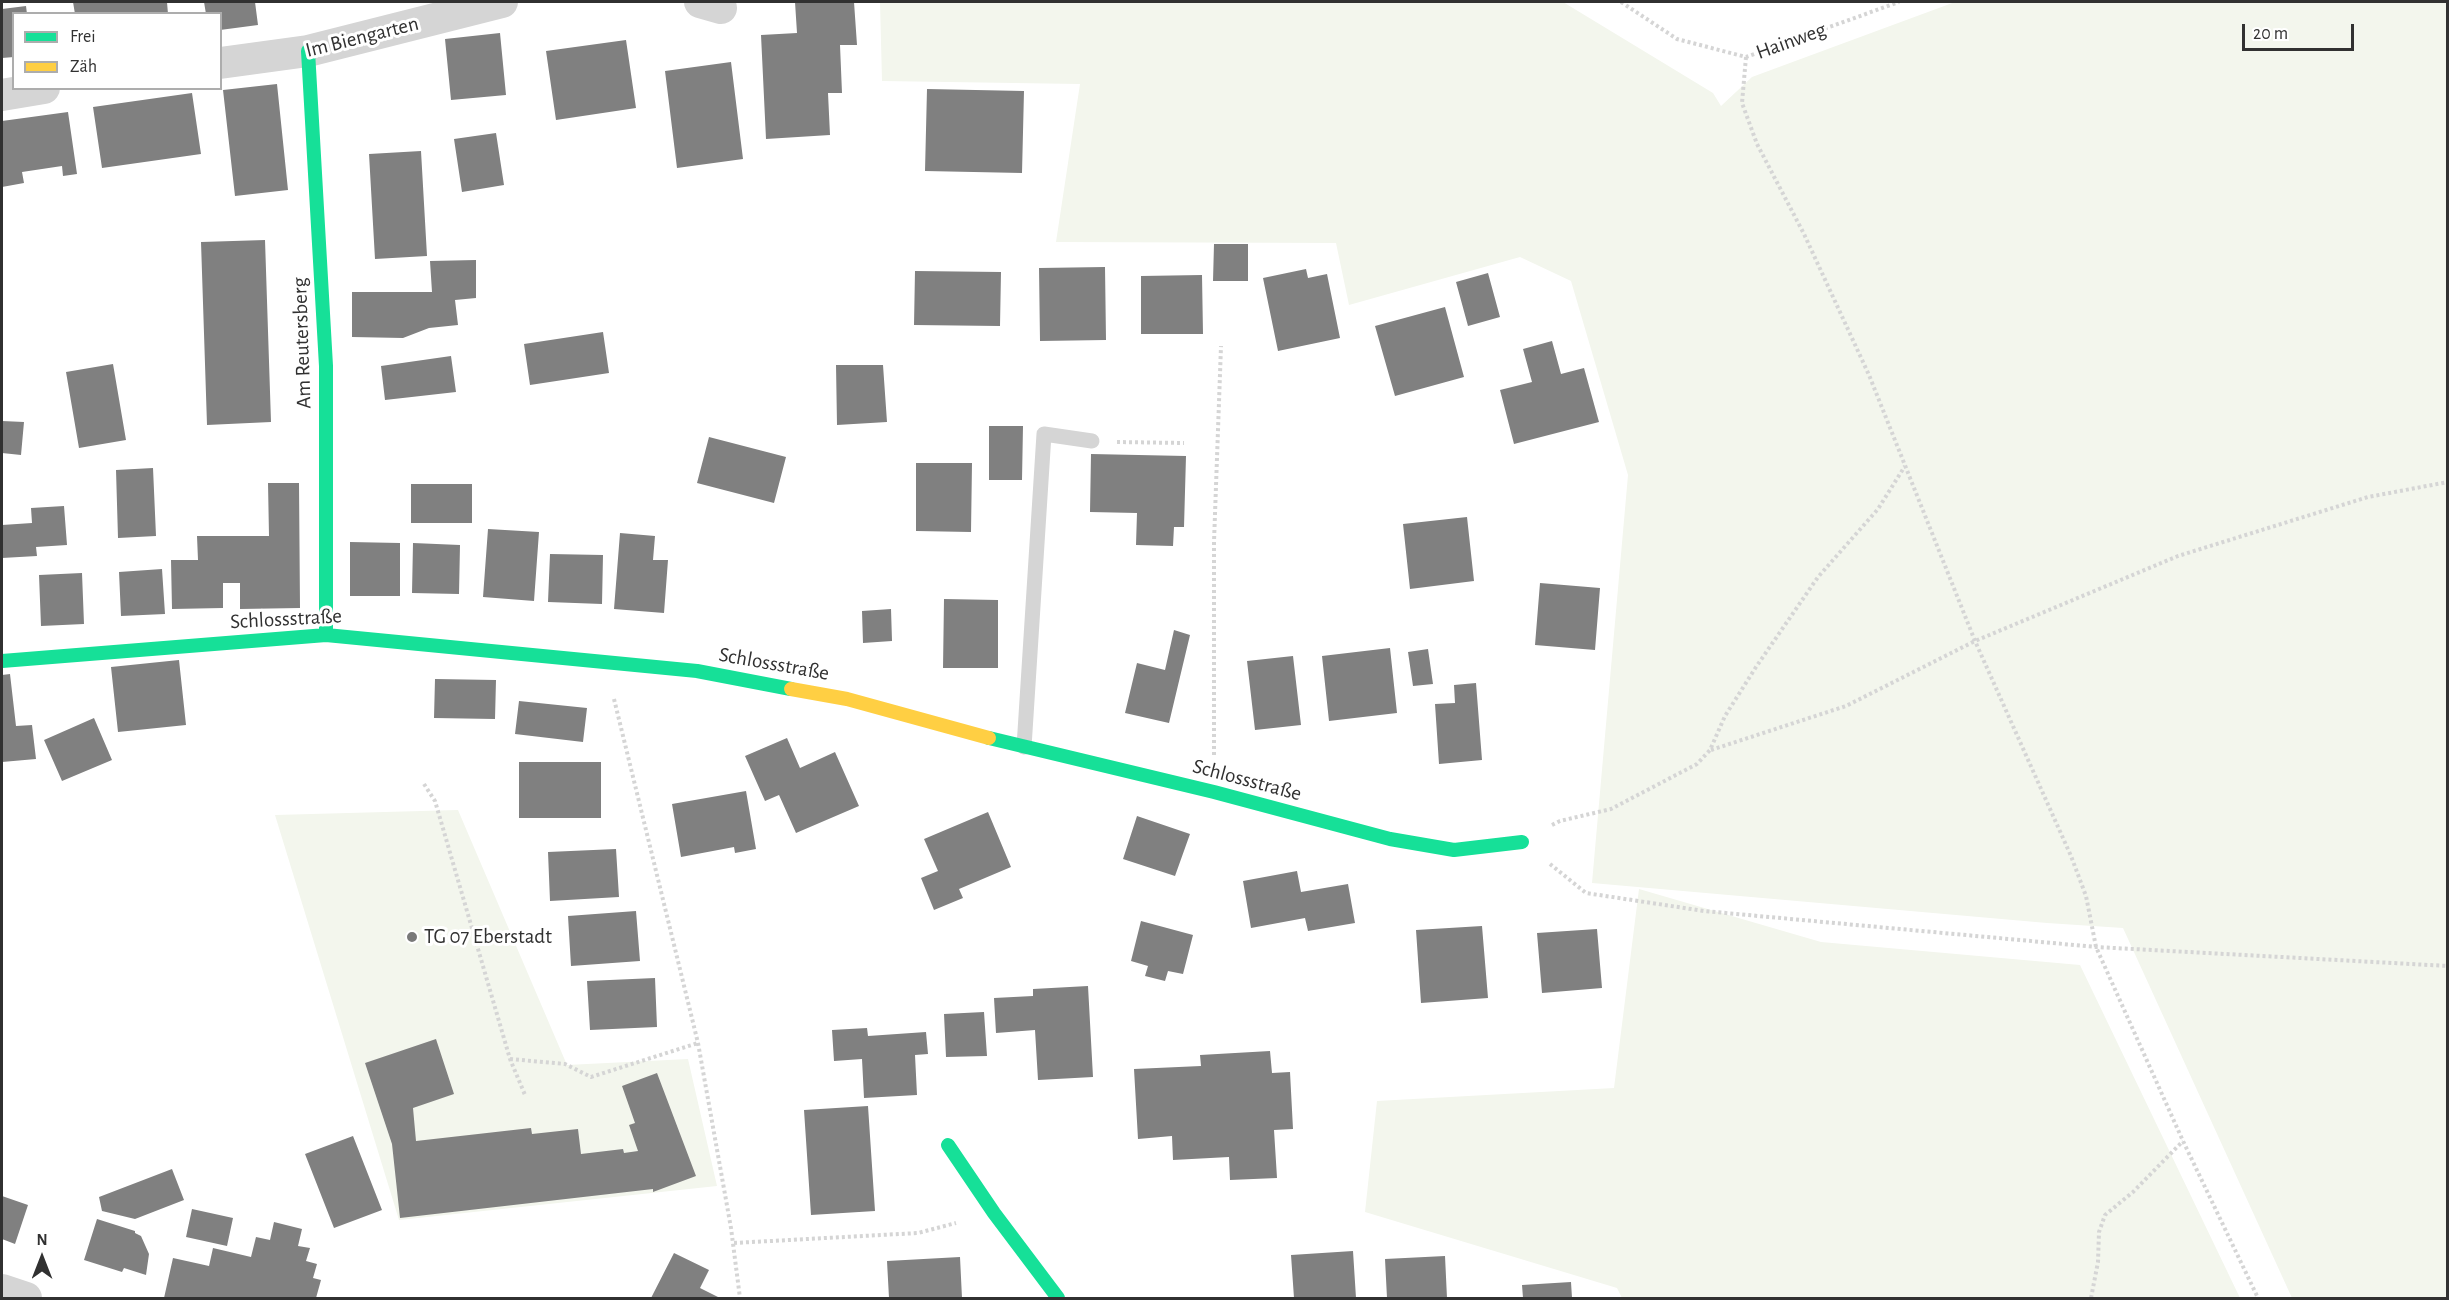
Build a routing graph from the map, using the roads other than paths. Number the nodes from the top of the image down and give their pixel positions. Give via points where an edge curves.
1 (502, 2) edge
2 (308, 51) junction
3 (222, 63) edge
4 (30, 90) edge
5 (2, 94) edge
6 (1092, 441) road end
7 (326, 634) junction
8 (2, 661) edge
9 (1024, 747) junction
10 (1522, 842) road end
11 (948, 1145) dead end
12 (2, 1290) edge
13 (26, 1299) edge
14 (1058, 1299) edge

1 - 2 street, Im Biengarten
2 - 3 street, Im Biengarten
2 - 7 street, Am Reutersberg via 326,366
4 - 5 street
6 - 9 lane via 1044,434
7 - 8 street, Schlossstraße
7 - 9 street, Schlossstraße via 697,671 847,699
9 - 10 street, Schlossstraße via 1390,839 1454,850
11 - 14 street
12 - 13 street

